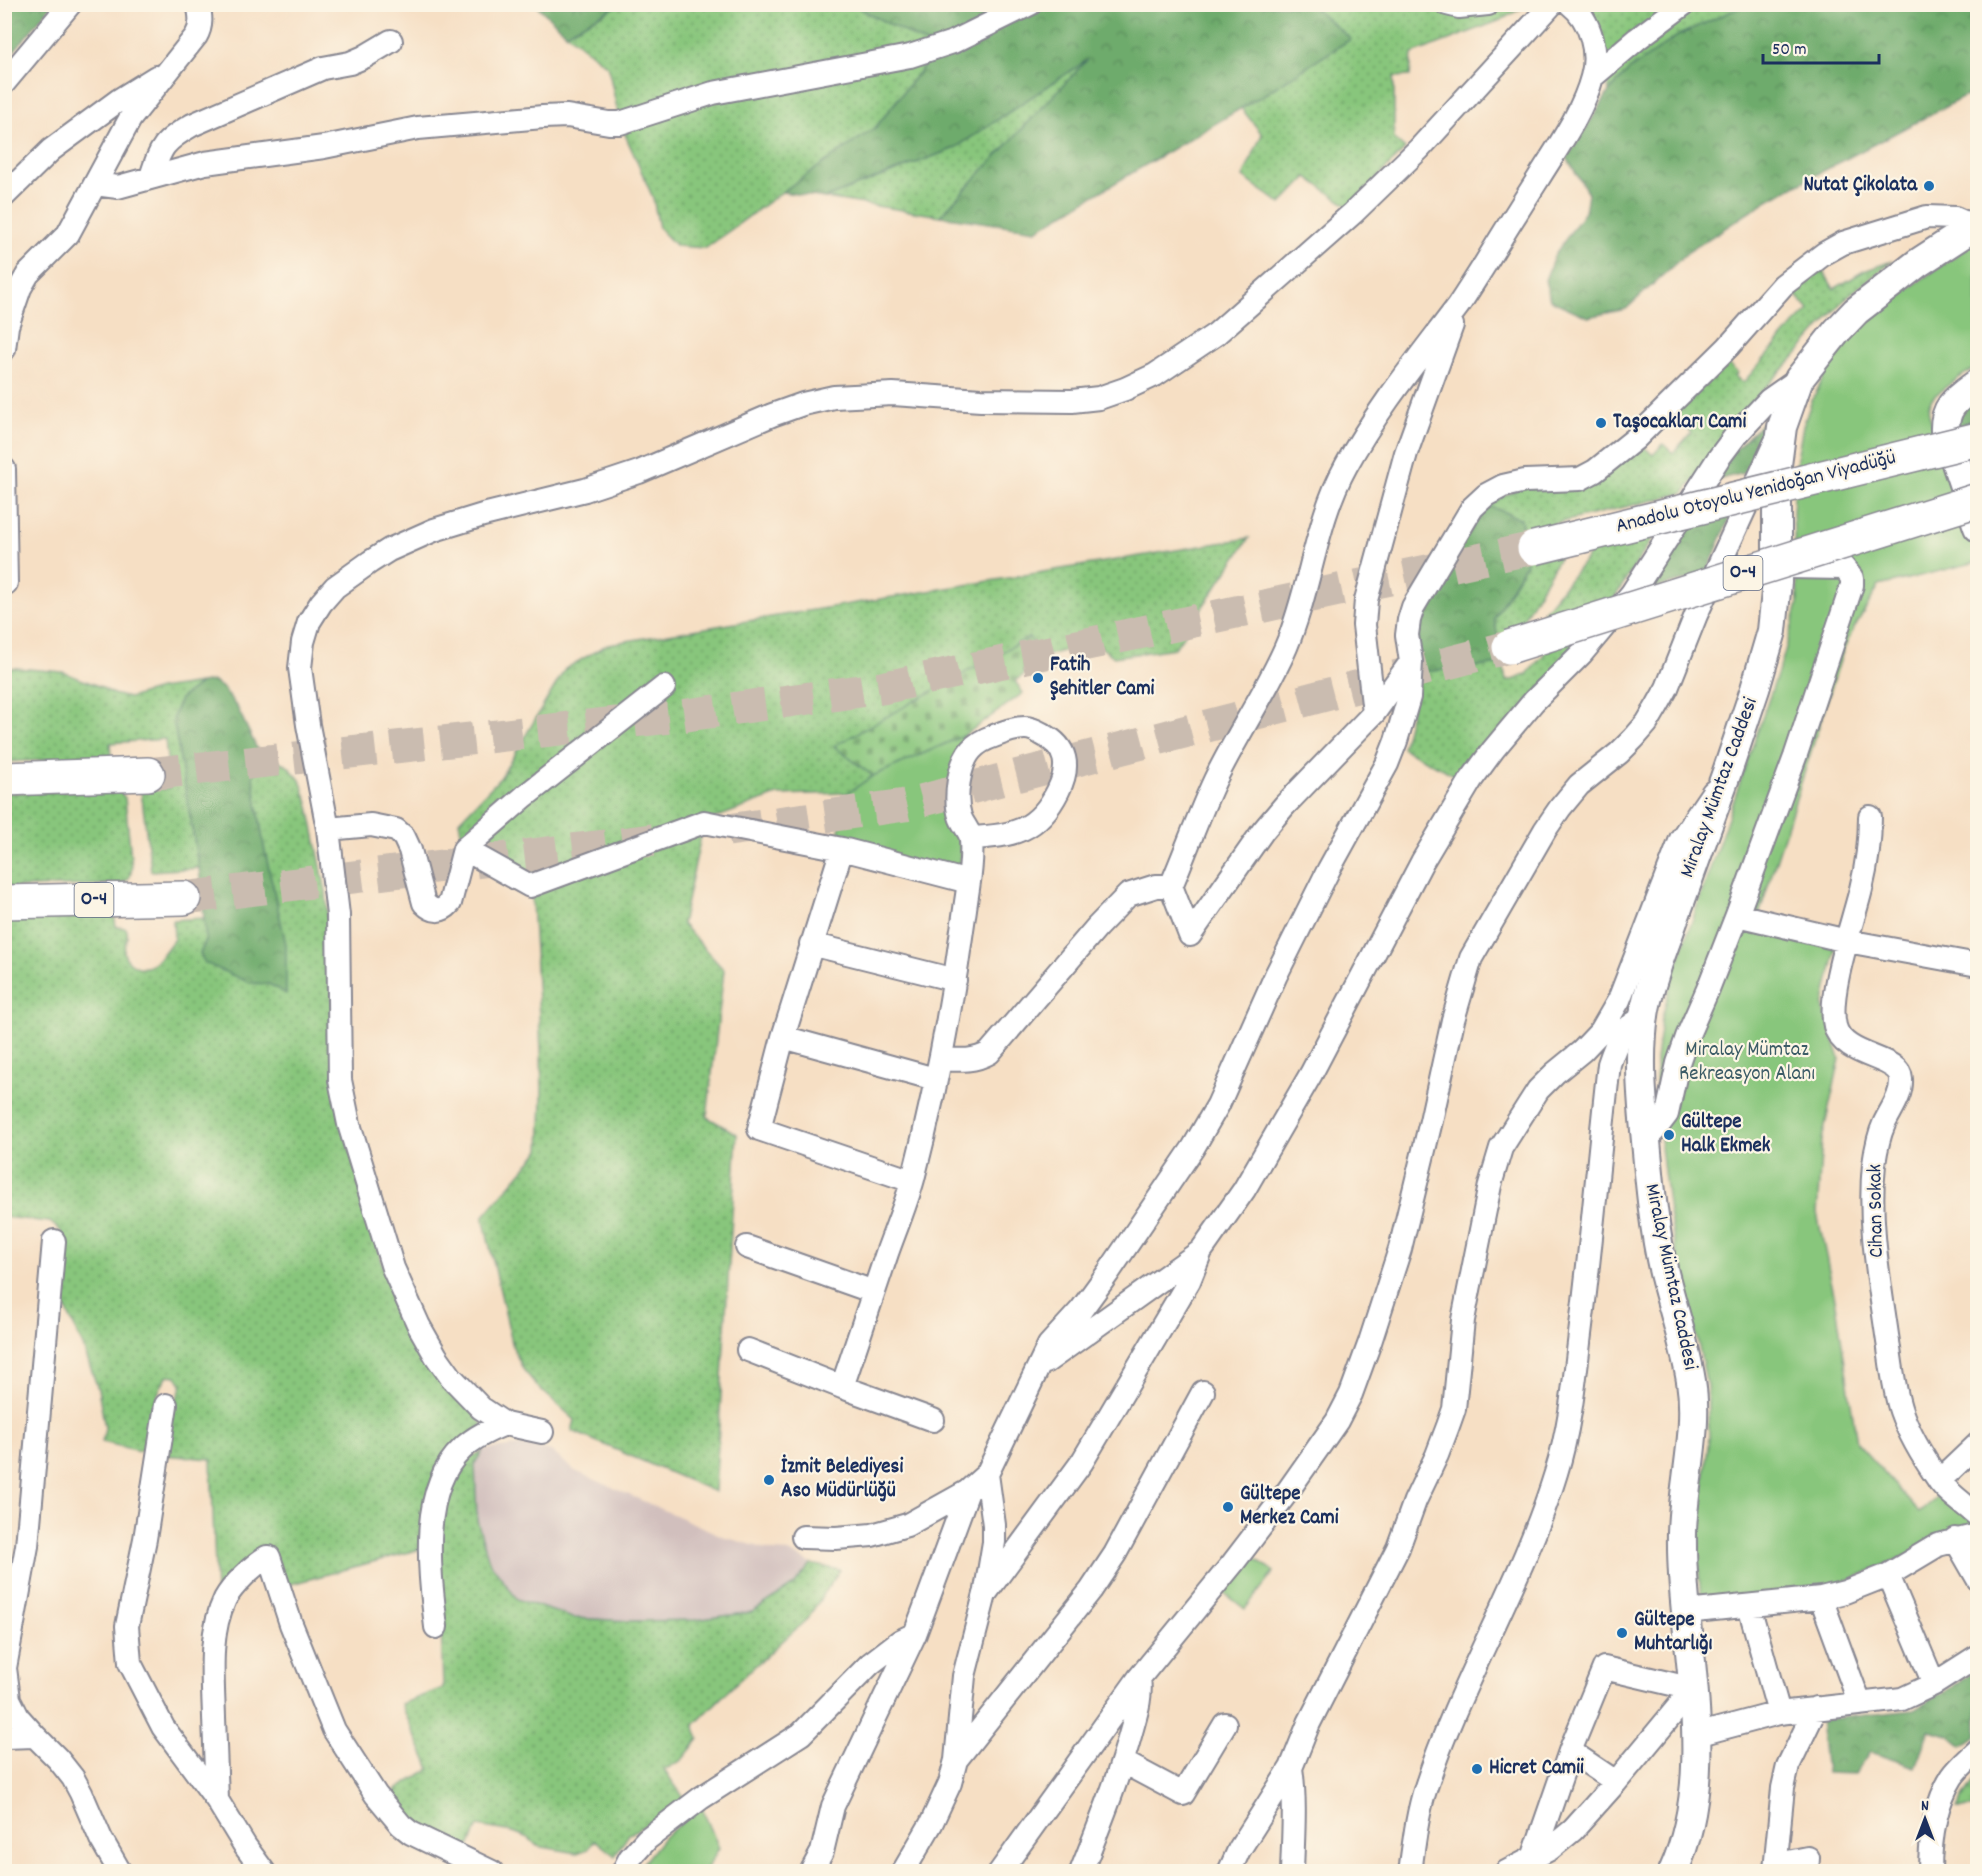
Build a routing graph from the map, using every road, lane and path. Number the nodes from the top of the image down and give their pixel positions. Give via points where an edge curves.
1 (70, 4) edge
2 (198, 4) edge
3 (1030, 4) edge
4 (1447, 4) edge
5 (1488, 4) edge
6 (1552, 4) edge
7 (1570, 4) edge
8 (1684, 4) edge
9 (391, 41) dead end
10 (171, 67) junction
11 (1592, 77) junction
12 (4, 83) edge
13 (151, 177) junction
14 (95, 184) junction
15 (4, 196) edge
16 (1975, 225) edge
17 (1459, 304) junction
18 (4, 349) edge
19 (1799, 379) junction
20 (1977, 383) edge
21 (1782, 427) junction
22 (1977, 439) edge
23 (4, 469) edge
24 (1977, 500) edge
25 (1977, 527) edge
26 (1534, 548) tunnel mouth
27 (1777, 566) junction
28 (6, 583) dead end
29 (1509, 647) tunnel mouth
30 (1411, 662) junction
31 (664, 687) dead end
32 (1374, 713) junction
33 (1727, 772) junction
34 (148, 774) tunnel mouth
35 (4, 779) edge
36 (1870, 817) dead end
37 (328, 829) junction
38 (972, 838) junction
39 (464, 849) junction
40 (842, 849) junction
41 (969, 882) junction
42 (1171, 886) junction
43 (184, 898) tunnel mouth
44 (4, 902) edge
45 (1737, 915) junction
46 (1847, 941) junction
47 (811, 944) junction
48 (1977, 965) edge
49 (955, 980) junction
50 (1643, 1018) junction
51 (783, 1037) junction
52 (938, 1069) junction
53 (1645, 1135) junction
54 (912, 1181) junction
55 (54, 1241) dead end
56 (747, 1247) dead end
57 (1201, 1251) junction
58 (874, 1292) junction
59 (748, 1350) dead end
60 (1036, 1369) junction
61 (842, 1388) junction
62 (1203, 1392) dead end
63 (166, 1405) dead end
64 (933, 1420) dead end
65 (506, 1424) junction
66 (542, 1432) dead end
67 (1977, 1444) edge
68 (987, 1473) junction
69 (1939, 1481) junction
70 (968, 1491) junction
71 (1977, 1516) edge
72 (1977, 1535) edge
73 (803, 1537) dead end
74 (1955, 1539) junction
75 (1888, 1575) junction
76 (1977, 1579) edge
77 (985, 1594) junction
78 (1821, 1598) junction
79 (1749, 1606) junction
80 (1686, 1612) junction
81 (436, 1627) dead end
82 (915, 1634) junction
83 (1977, 1656) edge
84 (1139, 1678) junction
85 (1934, 1684) junction
86 (1693, 1689) junction
87 (1860, 1704) junction
88 (1816, 1708) junction
89 (1779, 1713) junction
90 (1225, 1724) dead end
91 (34, 1736) junction
92 (1695, 1736) junction
93 (4, 1737) edge
94 (1977, 1750) edge
95 (1570, 1751) junction
96 (956, 1760) junction
97 (1123, 1762) junction
98 (1291, 1768) junction
99 (1616, 1782) junction
100 (217, 1800) junction
101 (1533, 1858) junction
102 (1773, 1870) edge
103 (120, 1872) edge
104 (264, 1872) edge
105 (492, 1872) edge
106 (623, 1872) edge
107 (811, 1872) edge
108 (903, 1872) edge
109 (1000, 1872) edge
110 (1081, 1872) edge
111 (1229, 1872) edge
112 (1292, 1872) edge
113 (1410, 1872) edge
114 (1506, 1872) edge
115 (1673, 1872) edge
116 (1808, 1872) edge
117 (1930, 1872) edge

1 - 12 street
2 - 10 street via 200,30
3 - 13 street via 981,30 928,51 713,93 620,123 567,116 418,128 324,147 206,163
4 - 5 street
6 - 37 street via 1419,149 1353,213 1216,334 1155,375 1099,398 1072,401 893,394 834,397 803,404 639,472 434,530 370,562 335,587 321,603 303,642 302,686
7 - 11 street via 1586,23 1592,41
8 - 11 street
9 - 13 street via 350,63 323,68 192,125 164,144
10 - 14 street via 130,119
10 - 15 street via 51,150
11 - 17 street via 1567,131
13 - 14 street via 118,187
14 - 18 street via 68,234 28,274 20,288
16 - 19 main road, Miralay Mümtaz Caddesi via 1856,311
16 - 30 street via 1955,218 1927,217 1843,243 1783,285 1728,347 1635,439 1595,471 1580,478 1525,481 1486,495 1472,508 1413,607 1407,635
17 - 32 street via 1406,453 1366,600 1364,625
17 - 42 street via 1410,368 1345,467 1330,499 1287,646 1215,780
19 - 21 main road, Miralay Mümtaz Caddesi
19 - 57 street via 1769,400 1736,435 1632,593 1520,718 1471,780 1422,862 1306,1082 1244,1190
20 - 25 main road via 1950,406 1944,421
21 - 27 main road, Miralay Mümtaz Caddesi via 1777,465
21 - 84 street via 1657,706 1634,738 1579,785 1560,808 1471,958 1400,1249 1366,1352 1337,1421 1233,1563
22 - 26 highway, Anadolu Otoyolu Yenidoğan Viyadüğü, bridge
23 - 28 street
24 - 29 highway, O-4, bridge
27 - 33 main road, Miralay Mümtaz Caddesi via 1772,630
27 - 45 street via 1844,568 1852,585 1795,758
30 - 32 street
30 - 60 street via 1409,697 1387,764 1276,975 1218,1105 1108,1273 1049,1345
31 - 39 street
32 - 42 street via 1263,831 1190,935
33 - 50 main road, Miralay Mümtaz Caddesi via 1658,963
33 - 98 street via 1681,839 1610,1017 1582,1051 1538,1090 1501,1148 1463,1320 1454,1409 1398,1548 1309,1723
34 - 35 highway
36 - 46 street, Cihan Sokak via 1862,886
37 - 39 street via 371,825 396,830 410,850 424,903 437,910 450,903
37 - 65 street via 338,915 340,1080 353,1135 393,1268 420,1326 451,1377 481,1408
38 - 38 street via 1012,833 1044,815 1064,777 1065,758 1054,742 1036,731 1016,729 988,738 970,751 963,762 958,802 960,816
38 - 41 street
39 - 40 street via 531,886 704,822
40 - 41 street
40 - 47 street
41 - 49 street
42 - 52 street via 1156,886 1128,895 989,1053 980,1059
43 - 44 highway, O-4
45 - 46 street
45 - 53 street via 1686,1037 1667,1114 1654,1131
46 - 48 street
46 - 69 street, Cihan Sokak via 1833,1004 1838,1035 1850,1046 1892,1064 1901,1075 1900,1092 1877,1144 1872,1222 1901,1411
47 - 49 street
47 - 51 street
49 - 52 street
50 - 53 main road, Miralay Mümtaz Caddesi
50 - 113 street via 1627,1027 1609,1064 1584,1306 1565,1442 1539,1520 1432,1770
51 - 52 street
51 - 54 street via 759,1129
52 - 54 street
53 - 80 main road, Miralay Mümtaz Caddesi via 1659,1245 1692,1390 1682,1531
54 - 58 street
55 - 91 street via 27,1546 5,1668 9,1699
56 - 58 street
57 - 60 street
57 - 77 street via 1189,1281 1082,1462
58 - 61 street
59 - 61 street
60 - 68 street
61 - 64 street
62 - 96 street via 1115,1554 1091,1590
63 - 100 street via 145,1539 130,1604 127,1645 136,1678 163,1727
65 - 66 street
65 - 81 street via 486,1432 460,1451 439,1485 431,1536
67 - 69 street
68 - 70 street
68 - 77 street via 994,1542
69 - 71 street, Cihan Sokak
70 - 73 street via 924,1517 890,1531 836,1538
70 - 82 street
72 - 74 street
74 - 75 street
74 - 76 street
75 - 78 street
75 - 85 street
77 - 96 street via 964,1676
78 - 79 street
78 - 87 street
79 - 80 street
79 - 89 street
80 - 86 main road, Miralay Mümtaz Caddesi
82 - 106 street via 870,1664 801,1734 701,1798 647,1839
82 - 107 street via 833,1806 822,1852
83 - 85 street
84 - 97 street via 1139,1705
84 - 109 street
85 - 87 street via 1902,1699
86 - 92 main road, Miralay Mümtaz Caddesi
86 - 95 street via 1604,1668
86 - 99 street
87 - 88 street
88 - 89 street
88 - 102 street via 1788,1766
89 - 92 street
90 - 97 street via 1183,1794
91 - 93 street
91 - 103 street via 73,1778
92 - 115 main road, Miralay Mümtaz Caddesi via 1689,1824
94 - 117 street via 1951,1779 1945,1793 1933,1827
95 - 99 street
95 - 101 street
96 - 108 street via 931,1824
97 - 110 street
98 - 111 street
98 - 112 street
99 - 101 street via 1560,1841
100 - 104 street
100 - 105 street via 213,1665 219,1618 226,1597 260,1561 269,1557 334,1730 376,1796 411,1833
101 - 114 street
102 - 116 street via 1808,1858

